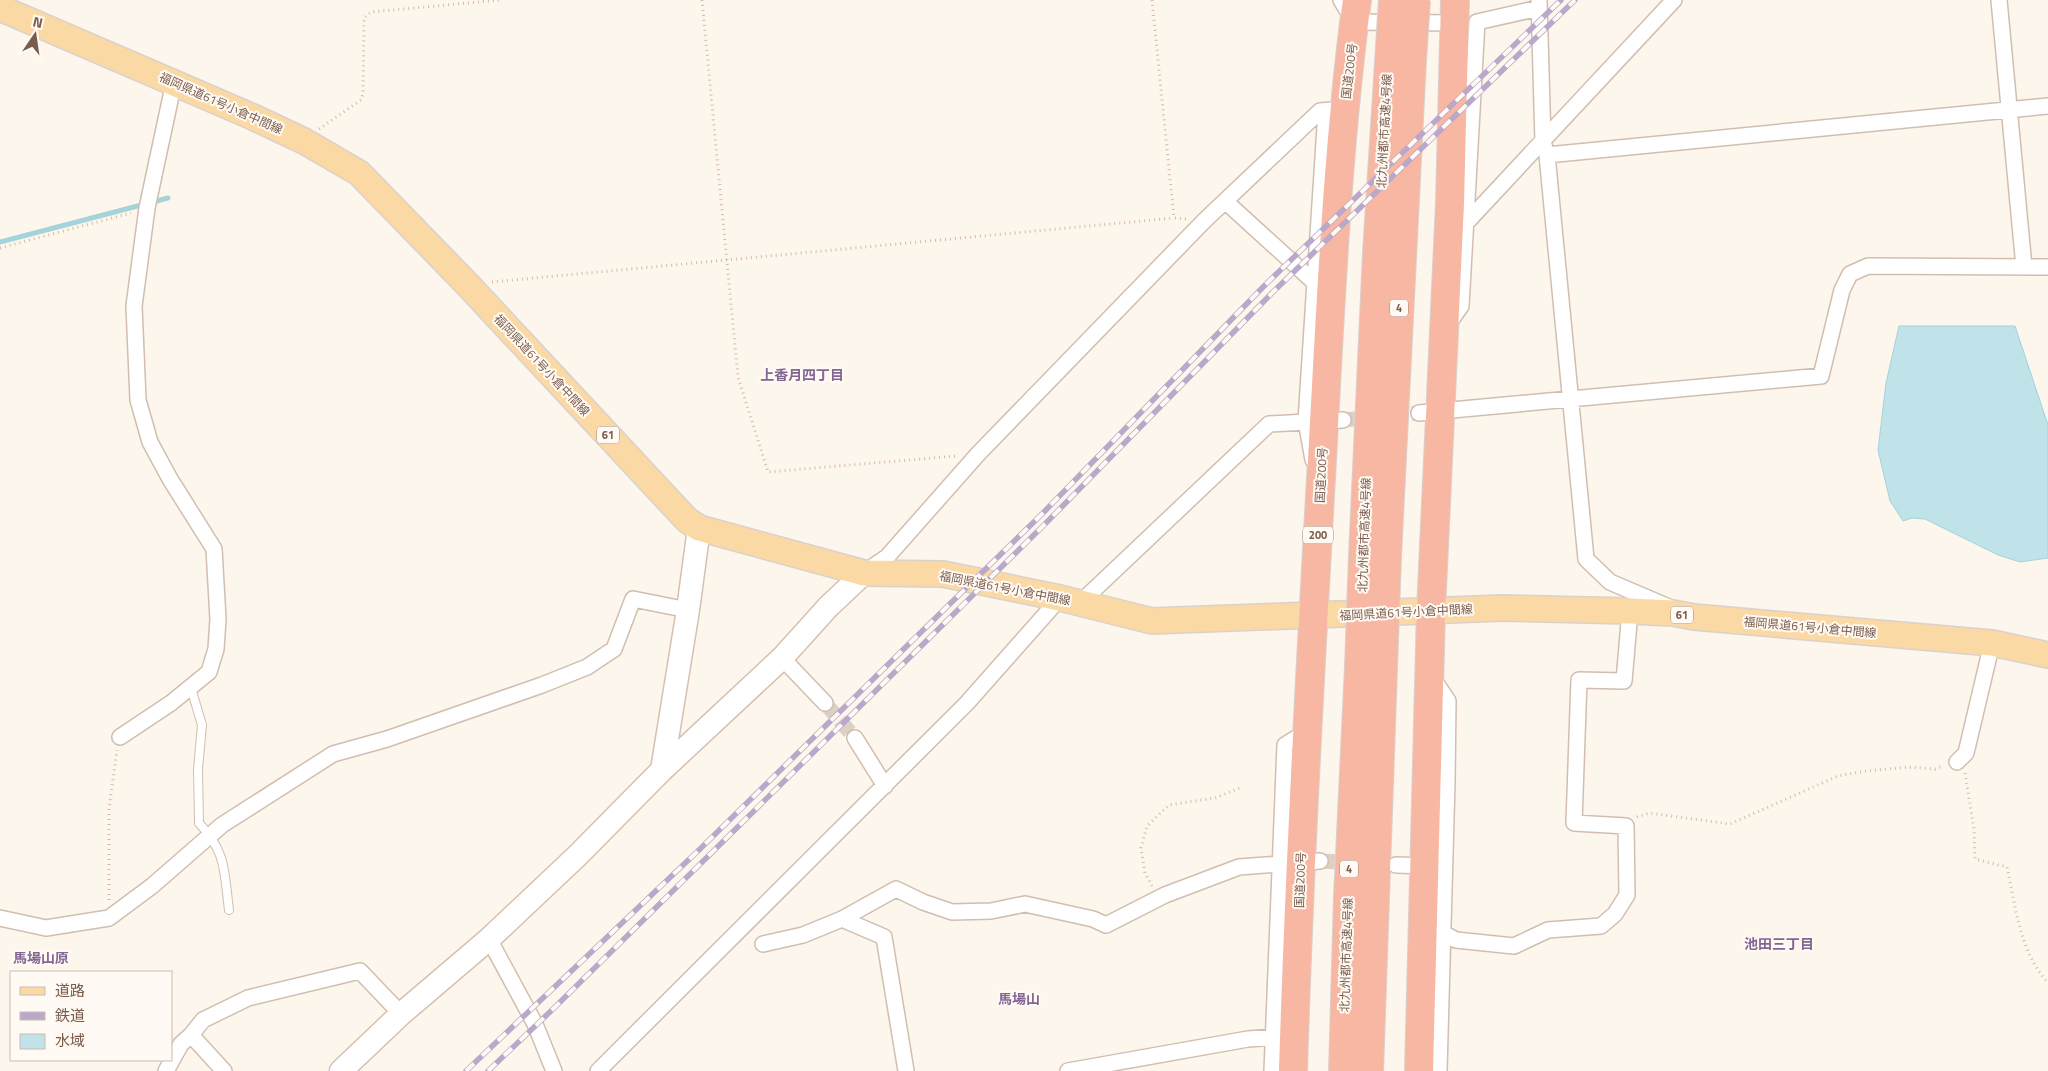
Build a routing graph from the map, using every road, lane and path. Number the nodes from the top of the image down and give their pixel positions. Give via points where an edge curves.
1 (500, 0) edge
2 (702, 0) edge
3 (1152, 0) edge
4 (1393, 0) edge
5 (1416, 0) edge
6 (1674, 0) edge
7 (1999, 0) edge
8 (1539, 4) edge
9 (1351, 7) edge
10 (0, 8) edge
11 (1462, 15) edge
12 (1400, 61) junction
13 (174, 82) junction
14 (2048, 106) edge
15 (1335, 110) junction
16 (2010, 110) junction
17 (304, 141) junction
18 (1545, 148) junction
19 (1225, 201) junction
20 (146, 208) junction
21 (1174, 218) junction
22 (1204, 220) junction
23 (1467, 222) junction
24 (0, 248) edge
25 (728, 259) junction
26 (2024, 267) junction
27 (2048, 268) edge
28 (1314, 282) junction
29 (467, 284) junction
30 (1443, 331) junction
31 (1572, 398) junction
32 (1429, 413) junction
33 (1324, 421) junction
34 (978, 454) junction
35 (699, 528) junction
36 (864, 573) junction
37 (1070, 601) junction
38 (688, 610) junction
39 (1431, 610) junction
40 (1630, 610) junction
41 (1314, 616) junction
42 (1694, 617) junction
43 (1992, 643) junction
44 (2048, 655) edge
45 (782, 658) junction
46 (1371, 667) junction
47 (191, 688) junction
48 (825, 703) tunnel mouth
49 (120, 737) joint
50 (855, 738) tunnel mouth
51 (1957, 762) junction
52 (662, 770) junction
53 (885, 786) junction
54 (1240, 788) dead end
55 (1626, 826) junction
56 (210, 835) junction
57 (1300, 863) junction
58 (1396, 865) dead end
59 (1434, 866) junction
60 (1165, 895) junction
61 (1374, 896) junction
62 (229, 910) dead end
63 (0, 918) edge
64 (109, 918) junction
65 (842, 919) junction
66 (1432, 927) junction
67 (489, 939) junction
68 (763, 944) dead end
69 (2048, 982) edge
70 (401, 1014) junction
71 (191, 1035) junction
72 (1274, 1037) junction
73 (172, 1060) edge
74 (224, 1071) edge
75 (341, 1071) edge
76 (554, 1071) edge
77 (598, 1071) edge
78 (906, 1071) edge
79 (1068, 1071) edge
80 (1272, 1071) edge
81 (1293, 1071) edge
82 (1343, 1071) edge
83 (1369, 1071) edge
84 (1380, 1071) edge
85 (1419, 1071) edge
86 (1439, 1071) edge

1 - 17 path via 372,12 364,18 361,100
2 - 25 path
3 - 21 path
4 - 12 highway, 北九州都市高速4号線 / 4, bridge
5 - 12 highway, 北九州都市高速4号線 / 4, bridge
6 - 18 street
7 - 16 street
8 - 11 street
8 - 18 street
9 - 11 street
9 - 15 highway, 国道200号 / 200
10 - 13 main road, 福岡県道61号小倉中間線 / 61
11 - 23 street
11 - 30 highway
12 - 46 highway, 北九州都市高速4号線 / 4, bridge
13 - 17 main road, 福岡県道61号小倉中間線 / 61
13 - 20 street
14 - 16 street
15 - 19 street via 1320,111
15 - 28 street
15 - 33 highway, 国道200号 / 200
16 - 18 street
16 - 26 street
17 - 29 main road, 福岡県道61号小倉中間線 / 61 via 359,173
18 - 23 street
18 - 31 street
19 - 22 street
19 - 28 street
20 - 24 path
20 - 47 street via 134,306 138,400 150,442 214,549 218,619 216,649 209,672
21 - 22 path
21 - 25 path
22 - 34 street
23 - 30 street via 1461,306
25 - 29 path
25 - 34 path via 738,377 768,472
26 - 27 street
26 - 31 street via 1868,266 1850,274 1842,290 1821,376
28 - 33 street
29 - 35 main road, 福岡県道61号小倉中間線 / 61 via 687,520
30 - 32 highway
31 - 32 street
31 - 42 street via 1586,559 1610,582
32 - 39 highway
33 - 37 street via 1269,424
33 - 41 highway, 国道200号 / 200
34 - 36 street via 887,557
35 - 36 main road, 福岡県道61号小倉中間線 / 61
35 - 38 street
36 - 37 main road, 福岡県道61号小倉中間線 / 61 via 943,574
36 - 45 street
37 - 41 main road, 福岡県道61号小倉中間線 / 61 via 1152,621
37 - 53 street
38 - 52 street
38 - 56 street via 633,599 614,649 587,667 386,739 333,754 276,788
39 - 40 main road, 福岡県道61号小倉中間線 / 61
39 - 41 main road, 福岡県道61号小倉中間線 / 61
39 - 59 highway
40 - 42 main road, 福岡県道61号小倉中間線 / 61
40 - 55 street via 1624,681 1579,680 1574,823
41 - 57 highway, 国道200号 / 200
42 - 43 main road, 福岡県道61号小倉中間線 / 61
43 - 44 main road, 福岡県道61号小倉中間線 / 61
43 - 51 street via 1966,753
45 - 48 street
45 - 52 street
46 - 61 highway, 北九州都市高速4号線 / 4
46 - 82 highway, 北九州都市高速4号線 / 4 via 1348,897
47 - 49 street
47 - 56 lane via 202,725 198,769 199,823
49 - 64 path via 109,808
50 - 53 street
51 - 55 path via 1935,769 1909,767 1838,776 1730,824 1649,813 1635,817
51 - 69 path via 1967,776 1975,859 2007,867 2022,939 2034,967
52 - 67 street
53 - 77 street
54 - 60 path via 1215,798 1169,806 1148,826 1141,848 1144,873 1154,889
55 - 66 street via 1627,895 1615,914 1601,926 1548,930 1514,946 1456,940
56 - 62 lane via 221,853
56 - 64 street via 152,886
57 - 60 street via 1239,867
57 - 72 street
57 - 81 highway, 国道200号 / 200
58 - 59 street
59 - 66 highway
60 - 65 street via 1106,925 1093,919 1025,904 991,911 952,912 896,889
61 - 83 highway, 北九州都市高速4号線 / 4
61 - 84 highway
63 - 64 street via 46,928
65 - 68 street via 803,935
65 - 78 street via 884,937
66 - 85 highway
66 - 86 street
67 - 70 street
67 - 76 street via 535,1024
70 - 71 street via 360,971 248,998 203,1020
70 - 75 street
71 - 73 street via 181,1044
71 - 74 street
72 - 79 street
72 - 80 street

